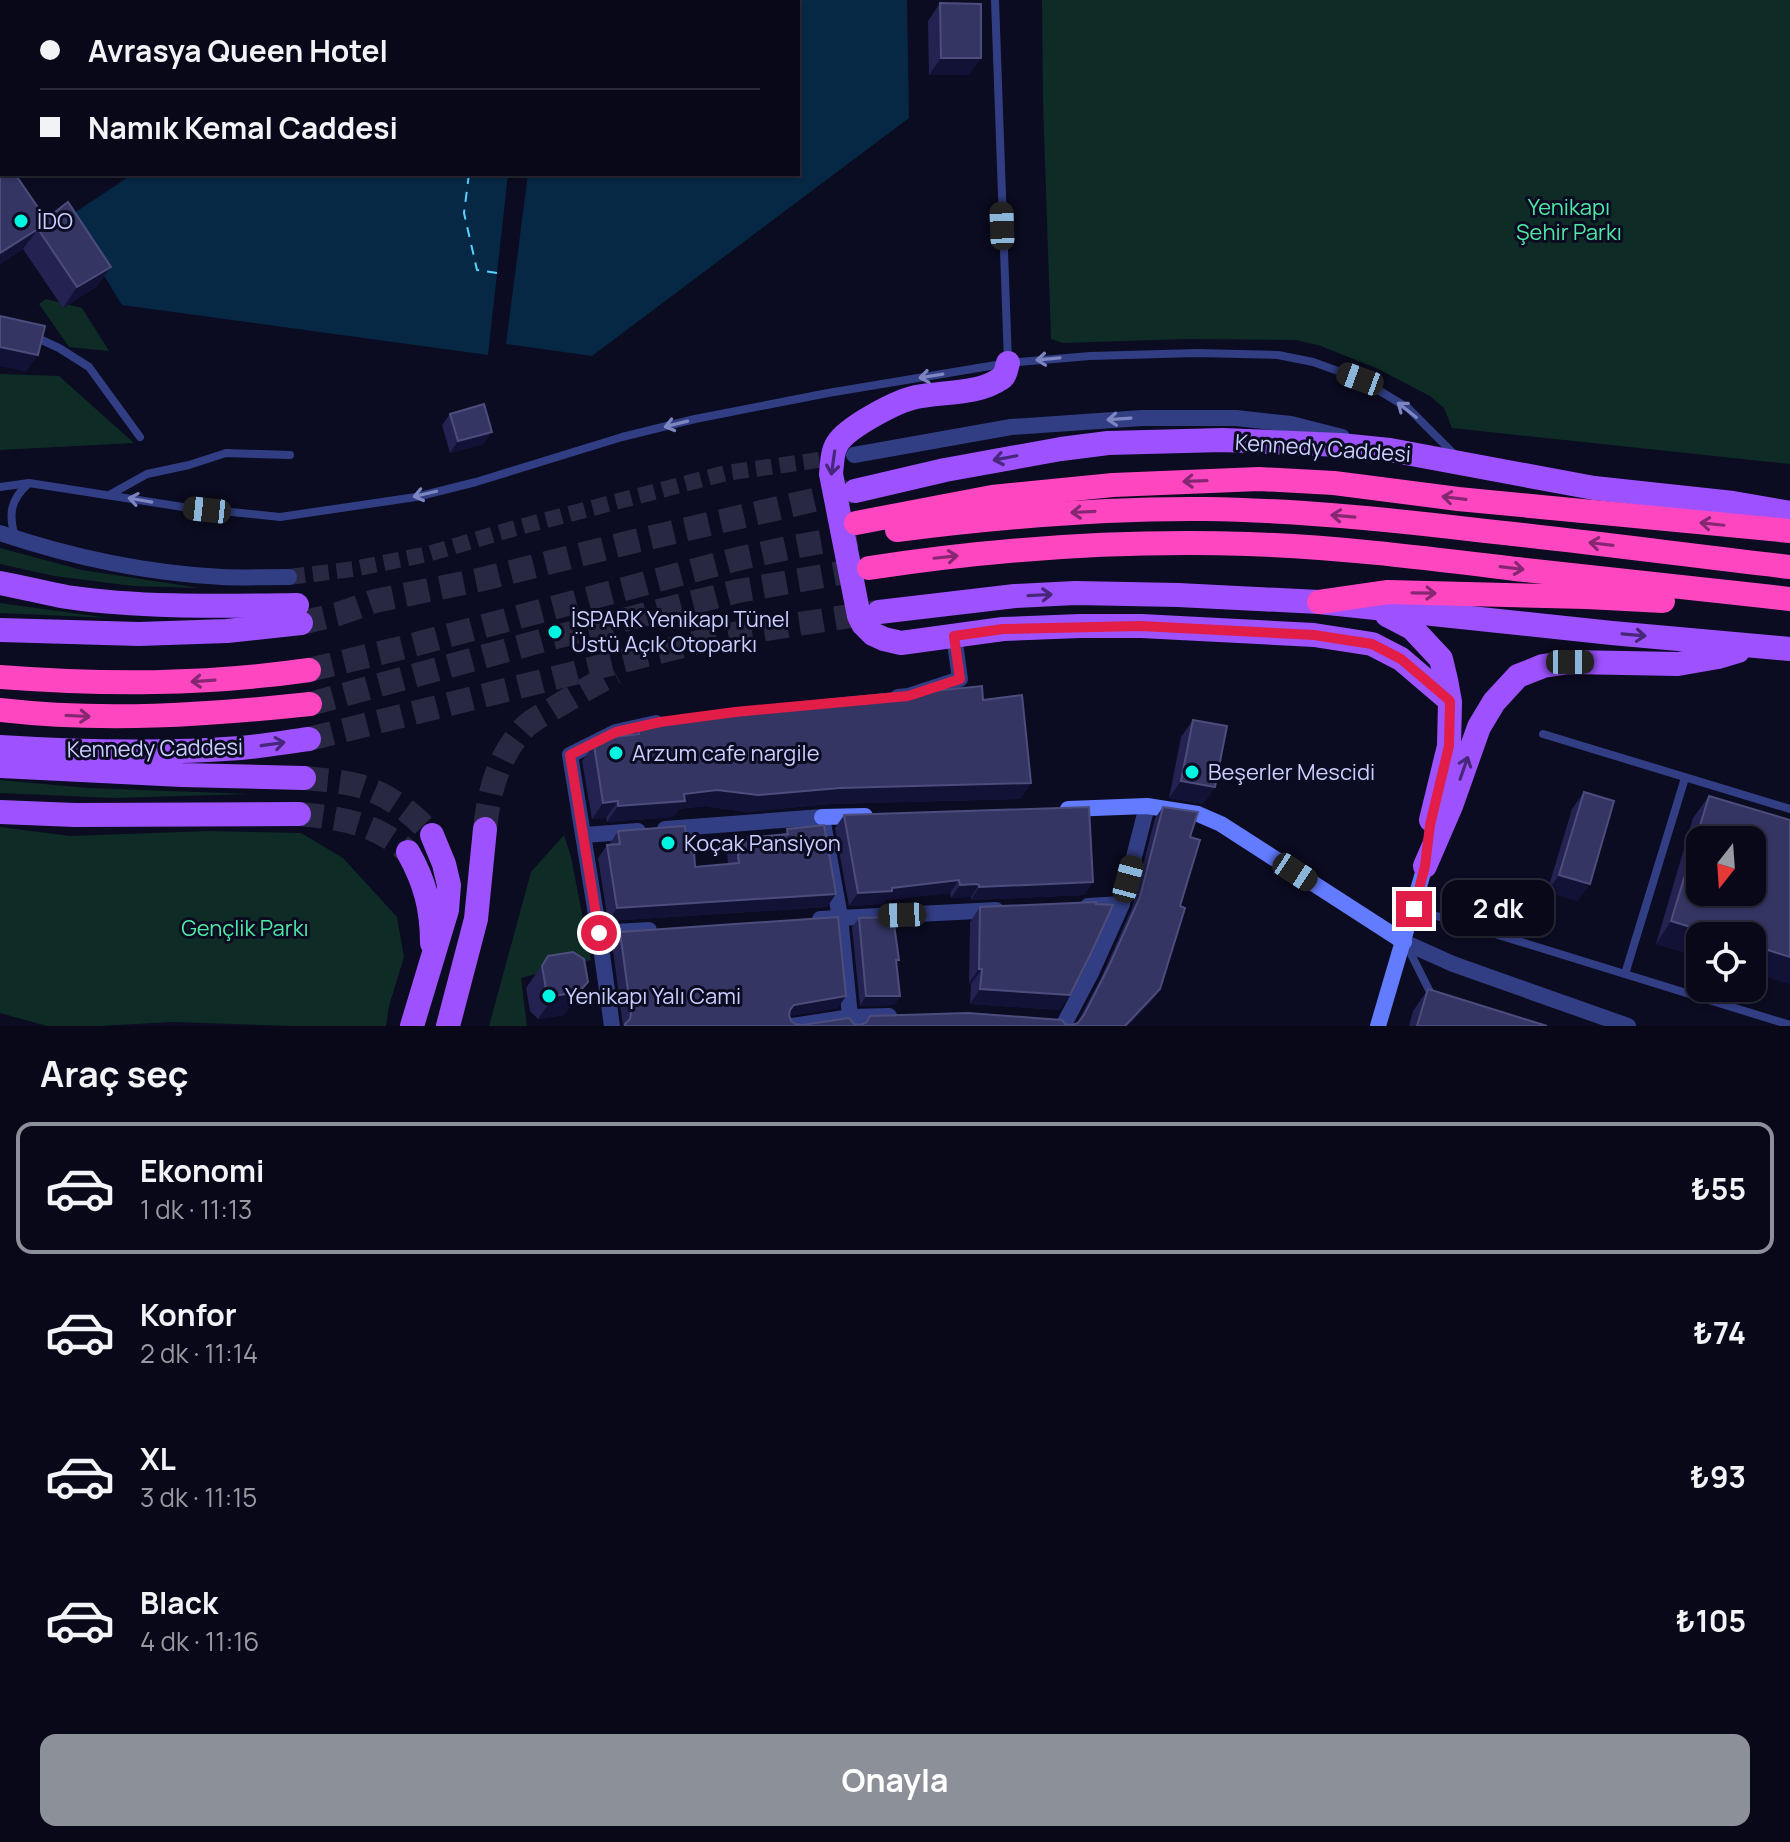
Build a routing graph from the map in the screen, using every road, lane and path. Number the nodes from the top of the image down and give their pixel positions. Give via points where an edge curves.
1 (995, 0) edge
2 (31, 335) edge
3 (1008, 363) junction
4 (140, 437) dead end
5 (1390, 450) junction
6 (290, 455) dead end
7 (854, 455) tunnel mouth
8 (1463, 463) junction
9 (29, 483) junction
10 (0, 487) edge
11 (855, 491) tunnel mouth
12 (110, 495) junction
13 (1790, 513) edge
14 (1790, 531) edge
15 (8, 536) edge
16 (1790, 567) edge
17 (869, 568) tunnel mouth
18 (289, 577) tunnel mouth
19 (0, 583) edge
20 (1780, 598) edge
21 (1319, 602) junction
22 (1371, 608) junction
23 (879, 612) tunnel mouth
24 (0, 630) edge
25 (954, 636) junction
26 (1753, 646) junction
27 (1790, 649) edge
28 (309, 670) tunnel mouth
29 (0, 677) edge
30 (878, 698) edge
31 (1449, 700) junction
32 (310, 704) tunnel mouth
33 (0, 710) edge
34 (675, 720) edge
35 (1543, 734) dead end
36 (309, 739) tunnel mouth
37 (0, 747) edge
38 (0, 766) edge
39 (304, 778) tunnel mouth
40 (1685, 778) junction
41 (1147, 806) junction
42 (1790, 809) edge
43 (1055, 810) edge
44 (0, 812) edge
45 (299, 814) tunnel mouth
46 (884, 815) edge
47 (822, 817) junction
48 (485, 829) tunnel mouth
49 (432, 835) tunnel mouth
50 (584, 835) junction
51 (408, 852) tunnel mouth
52 (1425, 866) junction
53 (1122, 904) junction
54 (1075, 906) edge
55 (1012, 909) edge
56 (1414, 909) junction
57 (840, 917) junction
58 (810, 919) edge
59 (660, 929) edge
60 (599, 933) junction
61 (1404, 942) junction
62 (432, 958) junction
63 (1625, 974) junction
64 (1448, 1003) edge
65 (898, 1016) edge
66 (851, 1022) edge
67 (1060, 1022) edge
68 (1617, 1024) edge
69 (1790, 1025) edge
70 (412, 1026) edge
71 (448, 1026) edge
72 (612, 1026) edge
73 (792, 1026) edge
74 (1378, 1026) edge

1 - 3 lane
2 - 4 lane via 89,367
8 -> 3 lane via 1408,408 1360,379 1313,362 1278,355 1197,353
3 -> 12 lane via 695,419 476,482 371,505 280,517
3 -> 25 main road via 1005,375 980,388 913,397 886,409 855,427 837,444 832,459 863,624 873,634 901,643
5 -> 7 street via 1291,424 1142,418 1011,427
5 - 8 main road, Kennedy Caddesi
5 -> 11 main road, Kennedy Caddesi via 1223,440 1108,443 1017,456
6 - 12 lane via 226,453 147,474
8 - 13 main road, Kennedy Caddesi via 1594,488
9 - 10 lane
9 - 12 lane
9 - 15 lane via 17,493
14 - 16 highway via 1259,479 992,497 858,529 1062,513 1290,512
15 - 18 street via 147,569
17 -> 20 highway via 1021,550 1248,544 1393,554
19 - 24 main road via 67,597 299,614 227,631
21 -> 20 highway via 1388,592 1680,602
21 - 22 main road
23 -> 21 main road via 1075,593
22 -> 26 main road
22 - 31 main road via 1412,628 1441,659
25 - 30 street via 960,679 908,696
25 - 31 main road via 1003,629 1141,626 1314,635 1372,644 1401,659
26 - 27 main road
52 -> 26 main road via 1479,727 1518,676 1570,662 1678,664
28 -> 29 highway via 182,683
31 - 52 main road via 1449,746
33 -> 32 highway via 113,718
34 - 50 street via 616,732 570,755
35 - 40 lane
37 -> 36 main road, Kennedy Caddesi via 160,752
38 - 39 main road
40 - 42 lane
40 - 63 lane
41 - 43 street
41 - 53 street
41 - 61 street via 1198,814 1221,824
44 - 45 main road
46 - 47 street
47 - 50 street
47 - 57 street
48 - 71 main road via 476,919
49 - 62 main road via 449,885
50 - 60 street
51 - 62 main road via 427,896
52 - 56 street
53 - 54 street
53 - 67 street via 1091,973
55 - 57 street
56 - 61 street
56 - 63 lane
57 - 58 street
57 - 66 street
59 - 60 street
60 - 72 street
61 - 64 lane via 1433,998
61 - 68 street
61 - 74 street
62 - 70 main road
63 - 69 lane
65 - 66 street
66 - 73 street

